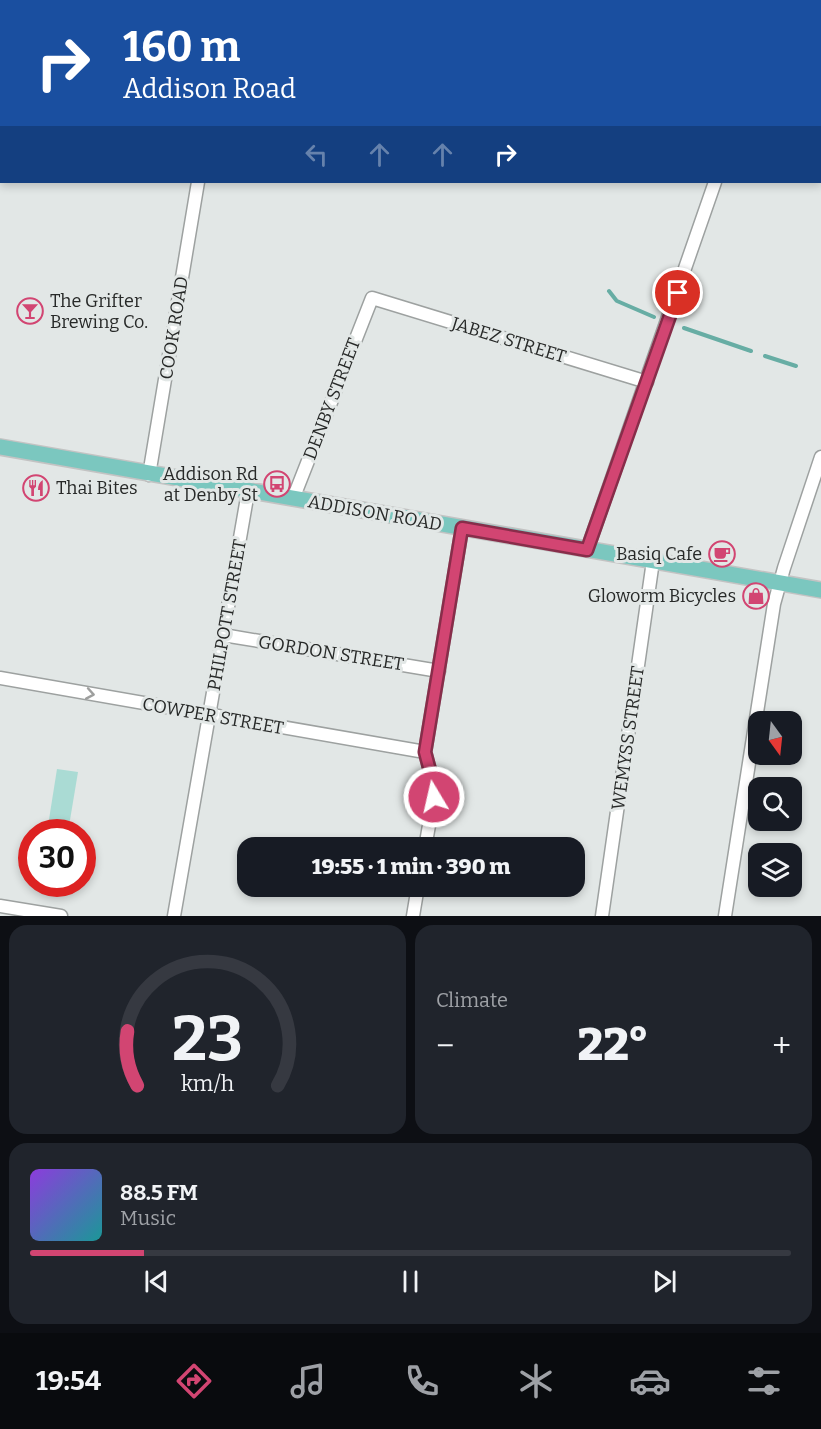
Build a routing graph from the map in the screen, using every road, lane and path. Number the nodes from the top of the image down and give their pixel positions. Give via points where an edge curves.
1 (198, 183) edge
2 (715, 183) edge
3 (372, 298) joint
4 (647, 382) junction
5 (0, 447) edge
6 (821, 457) edge
7 (149, 475) junction
8 (249, 492) junction
9 (293, 499) junction
10 (462, 528) junction
11 (587, 550) junction
12 (654, 561) junction
13 (780, 582) junction
14 (821, 590) edge
15 (223, 635) junction
16 (439, 670) junction
17 (0, 678) edge
18 (209, 716) junction
19 (425, 752) junction
20 (427, 837) edge
21 (416, 897) edge
22 (0, 906) edge
23 (61, 916) edge
24 (174, 916) edge
25 (413, 916) edge
26 (602, 916) edge
27 (725, 916) edge

1 - 7 street, COOK ROAD
2 - 4 street
3 - 4 street, JABEZ STREET
3 - 9 street, DENBY STREET
4 - 11 street
5 - 7 main road, ADDISON ROAD
6 - 13 street
7 - 8 main road, ADDISON ROAD
8 - 9 main road, ADDISON ROAD
8 - 15 street, PHILPOTT STREET
9 - 10 main road, ADDISON ROAD
10 - 11 main road, ADDISON ROAD
10 - 16 street
11 - 12 main road, ADDISON ROAD
12 - 13 main road, ADDISON ROAD
12 - 26 street, WEMYSS STREET
13 - 14 main road, ADDISON ROAD
13 - 27 street
15 - 16 street, GORDON STREET
15 - 18 street, PHILPOTT STREET
16 - 19 street
17 -> 18 street, COWPER STREET
18 - 19 street, COWPER STREET
18 - 24 street, PHILPOTT STREET
19 - 20 street via 434,797
21 - 25 street
22 - 23 street

